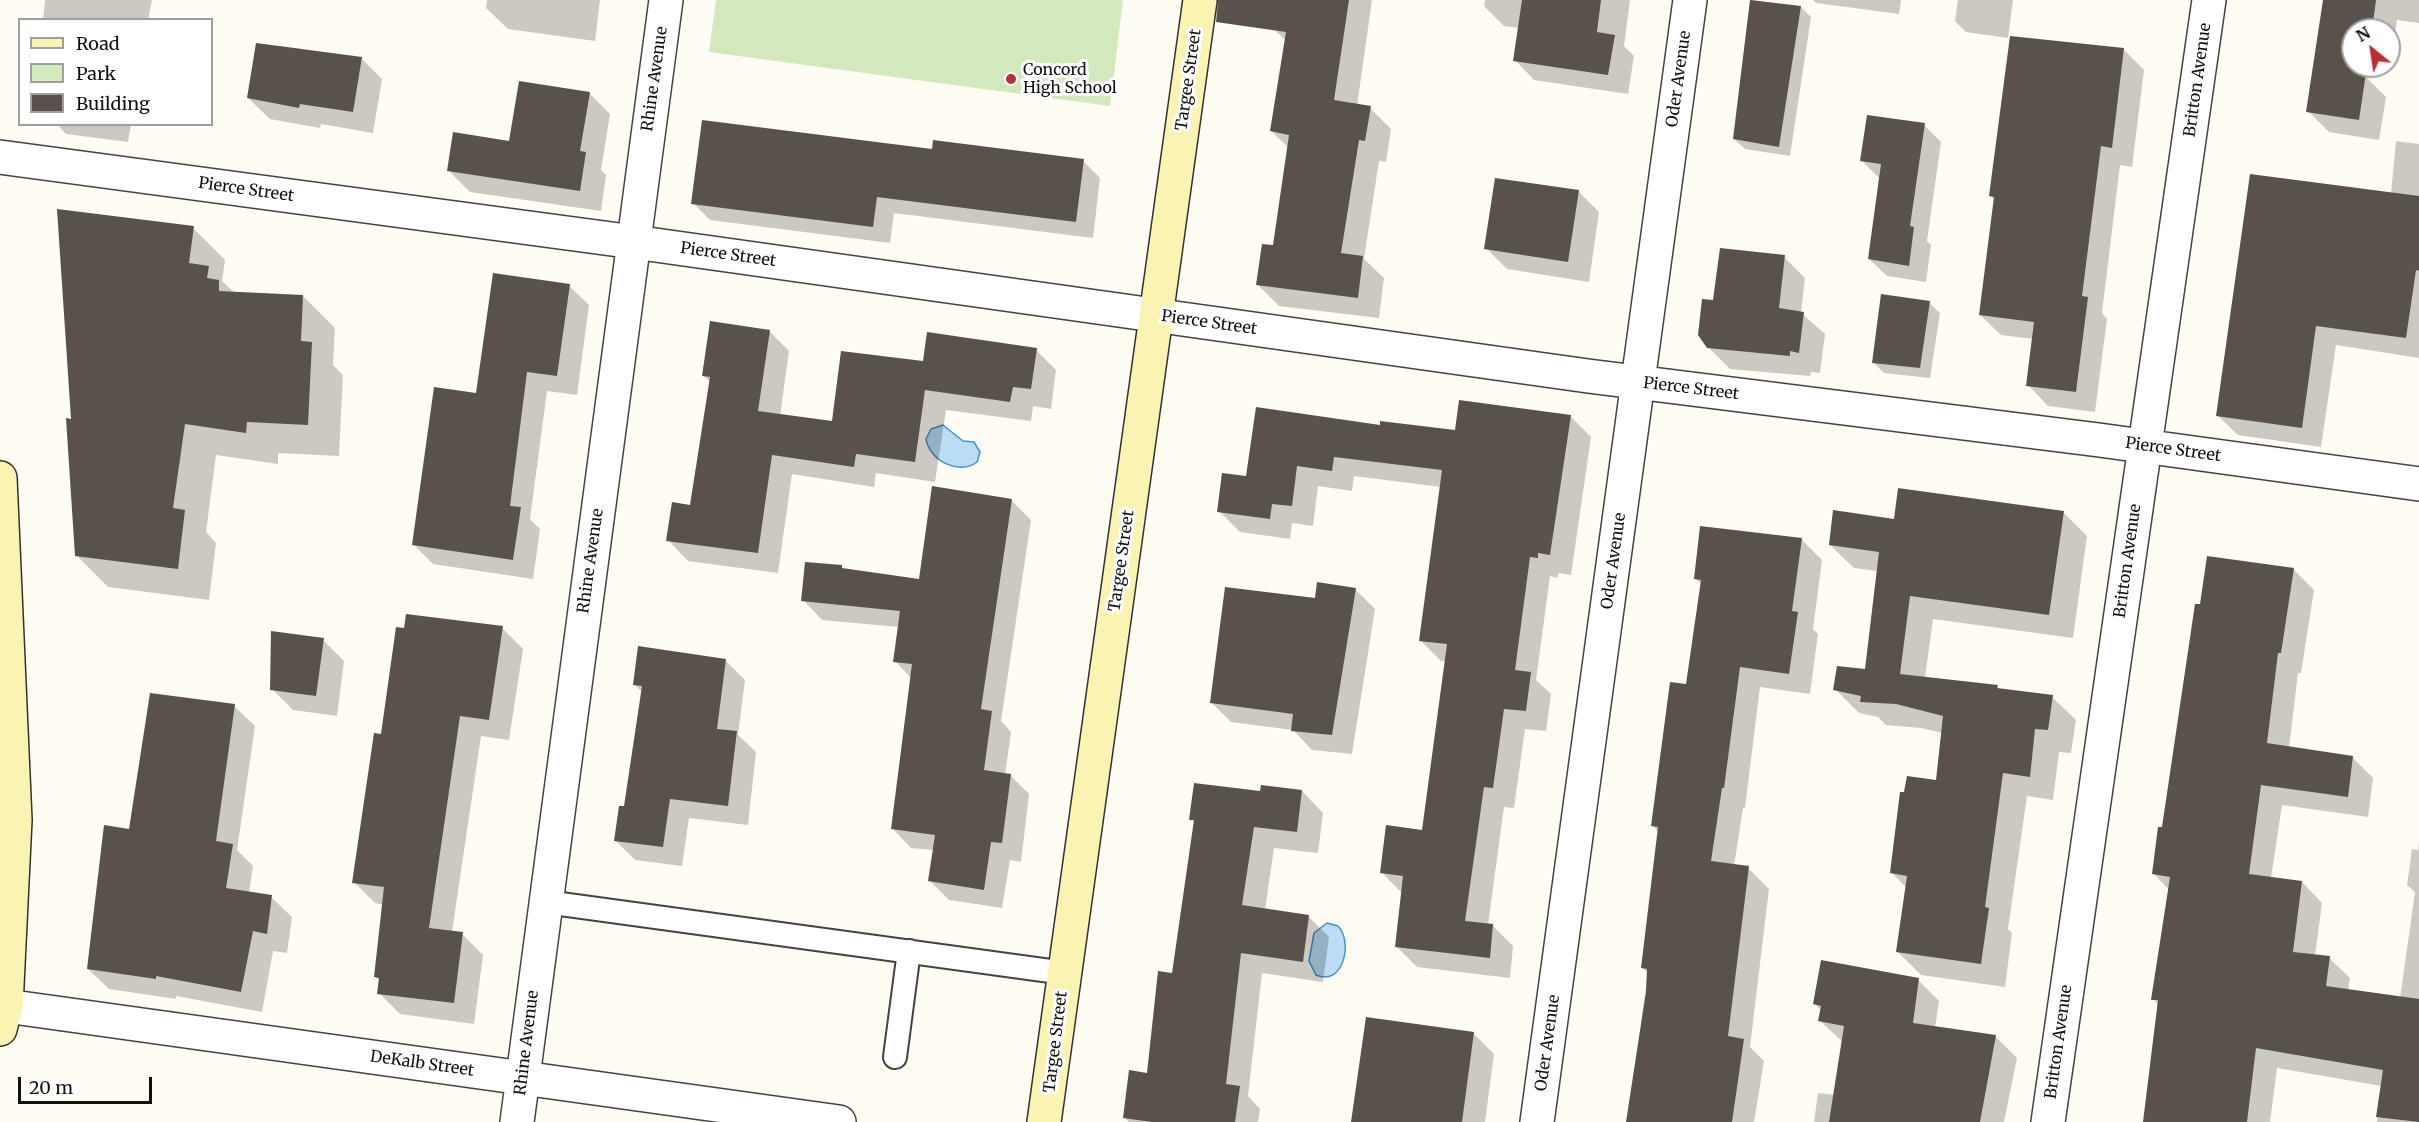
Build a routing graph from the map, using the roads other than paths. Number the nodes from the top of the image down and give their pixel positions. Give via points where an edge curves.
1 (666, 0) edge
2 (1200, 0) edge
3 (1690, 0) edge
4 (2209, 0) edge
5 (0, 157) edge
6 (634, 242) junction
7 (1156, 316) junction
8 (1638, 383) junction
9 (2144, 446) junction
10 (0, 478) edge
11 (2419, 484) edge
12 (546, 902) junction
13 (909, 951) junction
14 (1065, 973) junction
15 (3, 1018) edge
16 (895, 1057) dead end
17 (522, 1078) junction
18 (517, 1122) edge
19 (839, 1122) edge
20 (1044, 1122) edge
21 (1537, 1122) edge
22 (2048, 1122) edge

1 - 6 street, Rhine Avenue
2 - 7 main road, Targee Street
3 - 8 street, Oder Avenue
4 - 9 street, Britton Avenue
5 - 6 street, Pierce Street
6 - 7 street, Pierce Street
6 - 12 street, Rhine Avenue
7 - 8 street, Pierce Street
7 - 14 main road, Targee Street
8 - 9 street, Pierce Street
8 - 21 street, Oder Avenue
9 - 11 street, Pierce Street
9 - 22 street, Britton Avenue
10 - 15 main road via 15,820
12 - 13 lane
12 - 17 street, Rhine Avenue
13 - 14 lane
13 - 16 lane
14 - 20 main road, Targee Street
15 - 17 street, DeKalb Street
17 - 18 street, Rhine Avenue
17 - 19 street, DeKalb Street

